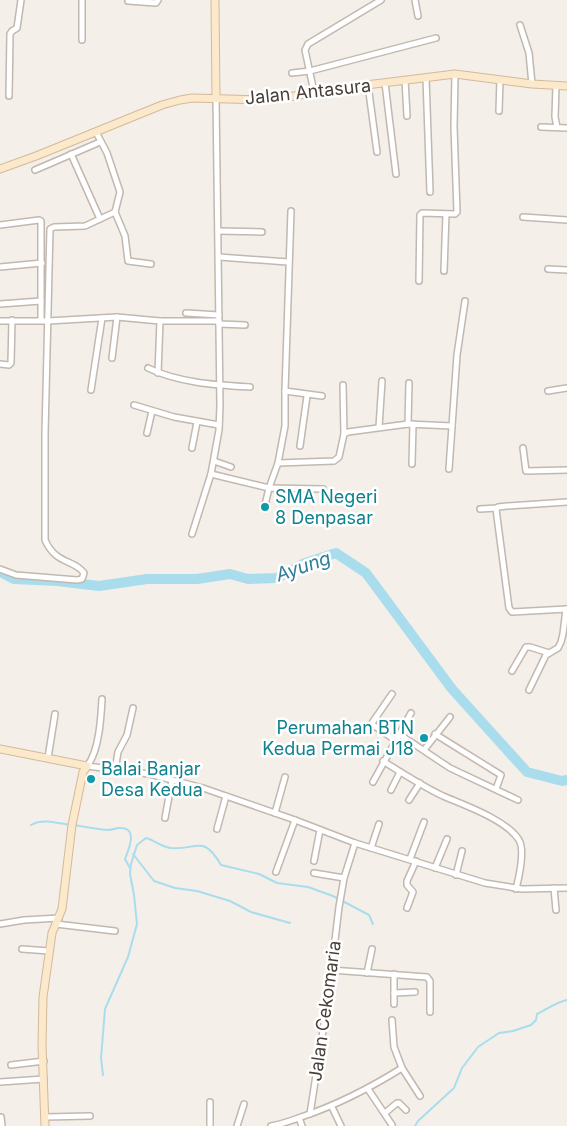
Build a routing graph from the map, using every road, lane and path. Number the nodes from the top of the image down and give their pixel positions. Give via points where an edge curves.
1 (21, 0) edge
2 (82, 0) edge
3 (158, 0) edge
4 (215, 0) edge
5 (380, 0) edge
6 (415, 0) edge
7 (128, 1) edge
8 (418, 16) dead end
9 (520, 25) dead end
10 (436, 38) dead end
11 (82, 40) dead end
12 (310, 71) junction
13 (292, 73) dead end
14 (455, 74) junction
15 (426, 78) junction
16 (405, 80) junction
17 (500, 80) junction
18 (385, 83) junction
19 (532, 84) junction
20 (368, 85) junction
21 (556, 86) junction
22 (567, 86) edge
23 (314, 92) junction
24 (9, 96) dead end
25 (216, 98) junction
26 (499, 111) dead end
27 (407, 116) dead end
28 (541, 127) dead end
29 (557, 128) junction
30 (567, 128) edge
31 (96, 132) junction
32 (100, 142) junction
33 (377, 152) dead end
34 (71, 154) junction
35 (0, 169) edge
36 (35, 170) dead end
37 (396, 174) dead end
38 (430, 192) dead end
39 (290, 211) dead end
40 (115, 212) junction
41 (446, 214) junction
42 (523, 217) dead end
43 (100, 219) junction
44 (567, 220) edge
45 (0, 225) edge
46 (218, 231) junction
47 (262, 232) dead end
48 (219, 257) junction
49 (288, 262) junction
50 (42, 263) junction
51 (151, 264) dead end
52 (0, 268) edge
53 (548, 269) dead end
54 (567, 270) edge
55 (444, 271) dead end
56 (419, 281) dead end
57 (465, 300) dead end
58 (41, 301) junction
59 (0, 304) edge
60 (186, 313) dead end
61 (117, 317) junction
62 (102, 318) junction
63 (12, 320) junction
64 (42, 320) junction
65 (219, 320) junction
66 (0, 321) edge
67 (48, 321) junction
68 (160, 321) junction
69 (245, 324) dead end
70 (112, 358) dead end
71 (0, 364) edge
72 (148, 368) dead end
73 (158, 373) junction
74 (382, 380) dead end
75 (408, 383) dead end
76 (220, 385) junction
77 (343, 385) dead end
78 (250, 387) dead end
79 (567, 388) edge
80 (91, 390) dead end
81 (285, 391) junction
82 (548, 391) dead end
83 (307, 396) junction
84 (322, 396) dead end
85 (134, 405) dead end
86 (152, 411) junction
87 (197, 422) junction
88 (411, 424) junction
89 (219, 425) junction
90 (452, 426) junction
91 (380, 427) junction
92 (147, 433) dead end
93 (344, 434) junction
94 (300, 446) dead end
95 (192, 448) dead end
96 (523, 448) dead end
97 (214, 461) junction
98 (278, 463) junction
99 (412, 464) dead end
100 (231, 467) dead end
101 (449, 469) dead end
102 (567, 470) edge
103 (212, 474) junction
104 (269, 488) junction
105 (323, 490) dead end
106 (567, 502) edge
107 (265, 505) dead end
108 (497, 508) junction
109 (480, 509) dead end
110 (192, 534) dead end
111 (0, 569) edge
112 (567, 609) edge
113 (549, 653) junction
114 (512, 671) dead end
115 (529, 690) dead end
116 (392, 694) dead end
117 (102, 699) dead end
118 (133, 708) dead end
119 (411, 713) dead end
120 (55, 714) dead end
121 (450, 717) dead end
122 (398, 734) junction
123 (435, 734) junction
124 (394, 740) junction
125 (0, 749) edge
126 (424, 750) junction
127 (48, 758) junction
128 (383, 761) junction
129 (87, 766) junction
130 (115, 770) junction
131 (400, 772) junction
132 (285, 777) dead end
133 (172, 780) junction
134 (373, 782) dead end
135 (420, 783) junction
136 (496, 789) junction
137 (391, 790) dead end
138 (226, 796) junction
139 (409, 800) dead end
140 (518, 800) dead end
141 (275, 813) junction
142 (165, 818) dead end
143 (295, 820) junction
144 (424, 822) dead end
145 (380, 824) dead end
146 (217, 829) dead end
147 (320, 830) junction
148 (446, 839) dead end
149 (355, 843) junction
150 (371, 848) junction
151 (462, 851) dead end
152 (413, 860) junction
153 (314, 861) dead end
154 (435, 868) junction
155 (276, 872) dead end
156 (314, 873) dead end
157 (456, 875) junction
158 (344, 878) junction
159 (554, 888) junction
160 (567, 888) edge
161 (516, 889) junction
162 (406, 908) dead end
163 (556, 910) dead end
164 (57, 921) junction
165 (0, 924) edge
166 (115, 930) dead end
167 (22, 949) dead end
168 (372, 949) dead end
169 (49, 951) junction
170 (331, 970) junction
171 (367, 973) junction
172 (394, 974) junction
173 (415, 992) dead end
174 (394, 994) junction
175 (394, 1004) dead end
176 (430, 1012) dead end
177 (392, 1020) dead end
178 (44, 1061) junction
179 (11, 1066) dead end
180 (402, 1068) junction
181 (44, 1079) junction
182 (0, 1082) edge
183 (368, 1089) junction
184 (420, 1096) dead end
185 (210, 1102) dead end
186 (244, 1104) dead end
187 (332, 1106) junction
188 (406, 1110) dead end
189 (385, 1113) junction
190 (310, 1114) junction
191 (90, 1116) dead end
192 (1, 1117) edge
193 (45, 1118) junction
194 (300, 1118) junction
195 (285, 1125) edge
196 (392, 1125) dead end
197 (2, 1126) edge
198 (45, 1126) edge
199 (210, 1126) edge
200 (237, 1126) edge
201 (271, 1126) edge
202 (302, 1126) edge
203 (341, 1126) edge

1 - 24 street via 18,28 10,34
2 - 11 street
3 - 7 street via 156,3
4 - 25 main road
5 - 12 street via 308,44
6 - 8 street
9 - 19 street via 529,53
10 - 12 street
12 - 13 street
12 - 23 street
14 - 15 main road, Jalan Antasura
14 - 17 main road, Jalan Antasura
14 - 41 street via 457,210 455,214
15 - 16 main road, Jalan Antasura
15 - 38 street
16 - 18 main road, Jalan Antasura
16 - 27 street
17 - 19 main road, Jalan Antasura
17 - 26 street
18 - 20 main road, Jalan Antasura
18 - 37 street
19 - 21 main road, Jalan Antasura
20 - 23 main road, Jalan Antasura
20 - 33 street
21 - 22 main road, Jalan Antasura
21 - 29 street
23 - 25 main road, Jalan Antasura via 261,100
25 - 31 main road, Jalan Antasura via 172,101
25 - 46 street
28 - 29 street
29 - 30 street
31 - 32 street
31 - 35 main road, Jalan Antasura
32 - 34 street
32 - 40 street via 120,192
34 - 36 street
34 - 43 street
39 - 49 street
40 - 43 street
40 - 51 street via 125,236 128,261
41 - 55 street
41 - 56 street via 420,215
42 - 44 street
43 - 67 street via 84,226 50,229
45 - 50 street via 40,220
46 - 47 street
46 - 48 street
48 - 49 street
48 - 65 street
49 - 81 street
50 - 52 street
50 - 58 street
53 - 54 street
57 - 90 street
58 - 59 street
58 - 64 street
60 - 65 street
61 - 62 street
61 - 68 street
61 - 70 street
62 - 67 street
62 - 80 street
63 - 64 street
63 - 66 street
63 - 71 street via 11,363
64 - 67 street
65 - 68 street
65 - 69 street
65 - 76 street
67 - 111 street via 45,540 55,555 84,573 77,580 16,575
68 - 73 street
72 - 73 street
73 - 76 street
74 - 91 street
75 - 88 street
76 - 78 street
76 - 89 street
77 - 93 street
79 - 82 street
81 - 83 street
81 - 98 street via 285,426
83 - 84 street
83 - 94 street
85 - 86 street
86 - 87 street
86 - 92 street
87 - 89 street
87 - 95 street
88 - 90 street
88 - 91 street
88 - 99 street
89 - 97 street
90 - 101 street
91 - 93 street
93 - 98 street via 334,461
96 - 102 street via 526,470
97 - 100 street
97 - 103 street
98 - 104 street
103 - 104 street
103 - 110 street
104 - 105 street
104 - 107 street
106 - 108 street
108 - 109 street
108 - 112 street via 506,598 512,612
112 - 113 street via 561,642
113 - 114 street via 526,647
113 - 115 street
116 - 124 street via 372,723
117 - 129 street via 100,729
118 - 130 street
119 - 122 street
120 - 127 street
121 - 123 street
122 - 124 street
122 - 126 street
123 - 126 street
123 - 136 street via 501,775
124 - 128 street
125 - 127 main road
126 - 136 street via 450,768
127 - 129 main road
128 - 131 street
128 - 134 street
129 - 130 street
129 - 164 main road via 72,823 64,900
130 - 133 street
131 - 135 street
131 - 137 street
132 - 141 street
133 - 138 street
133 - 142 street
135 - 139 street
135 - 161 street via 492,818 519,839 521,858
136 - 140 street
138 - 141 street
138 - 146 street
141 - 143 street
143 - 147 street
143 - 155 street
144 - 152 street
145 - 150 street
147 - 149 street
147 - 153 street
148 - 154 street
149 - 150 street
149 - 158 street, Jalan Cekomaria
150 - 152 street
151 - 157 street
152 - 154 street
152 - 162 street via 407,881 413,893
154 - 157 street
156 - 158 street
157 - 161 street
158 - 170 street, Jalan Cekomaria
159 - 160 street
159 - 161 street
159 - 163 street
164 - 165 street via 24,920
164 - 166 street
164 - 169 main road
167 - 169 street
168 - 171 street
169 - 178 main road via 43,997
170 - 171 street
170 - 190 street, Jalan Cekomaria
171 - 172 street
172 - 174 street
172 - 176 street via 428,978
173 - 174 street
174 - 175 street
177 - 180 street via 394,1047
178 - 179 street
178 - 181 main road
180 - 183 street
180 - 184 street
181 - 182 street
181 - 193 main road
183 - 187 street
183 - 189 street
185 - 199 street
186 - 200 street
187 - 190 street
187 - 203 street
188 - 189 street via 398,1103
189 - 196 street
190 - 194 street
191 - 193 street
192 - 197 street
193 - 198 main road
194 - 195 street
194 - 202 street
195 - 201 street

